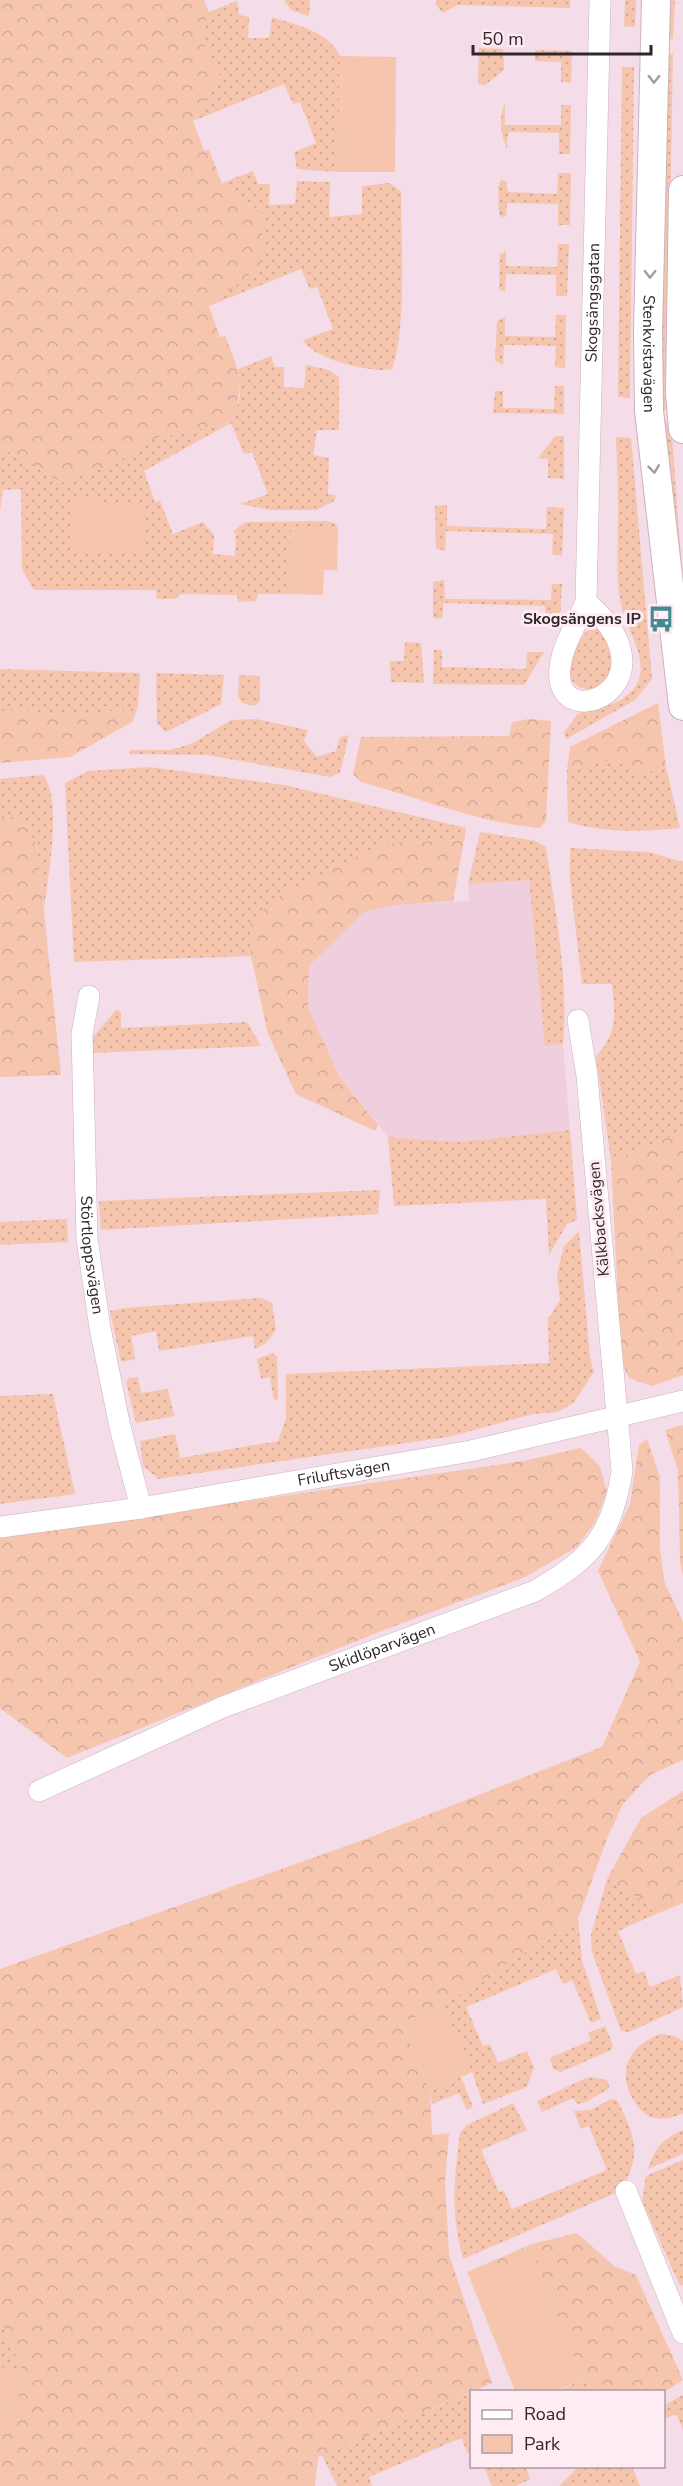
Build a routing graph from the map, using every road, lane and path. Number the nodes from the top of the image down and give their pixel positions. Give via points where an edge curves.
1 (600, 0) edge
2 (656, 0) edge
3 (683, 190) edge
4 (683, 429) edge
5 (586, 602) dead end
6 (681, 677) edge
7 (683, 706) edge
8 (89, 996) dead end
9 (578, 1020) dead end
10 (683, 1401) edge
11 (615, 1419) junction
12 (141, 1508) junction
13 (0, 1527) edge
14 (39, 1791) dead end
15 (626, 2192) dead end
16 (683, 2333) edge

1 - 5 street, Skogsängsgatan
2 -> 6 main road, Stenkvistavägen via 649,411
3 - 4 main road, Stenkvistavägen
6 - 7 main road, Stenkvistavägen
8 - 12 street, Störtloppsvägen via 82,1034 87,1239 100,1328
9 - 11 street, Kälkbacksvägen via 587,1076
10 - 11 street, Friluftsvägen
11 - 12 street, Friluftsvägen via 471,1451
11 - 14 street, Skidlöparvägen via 622,1471 617,1501 607,1527 590,1552 568,1572 535,1591 223,1707
12 - 13 street, Friluftsvägen
15 - 16 street

